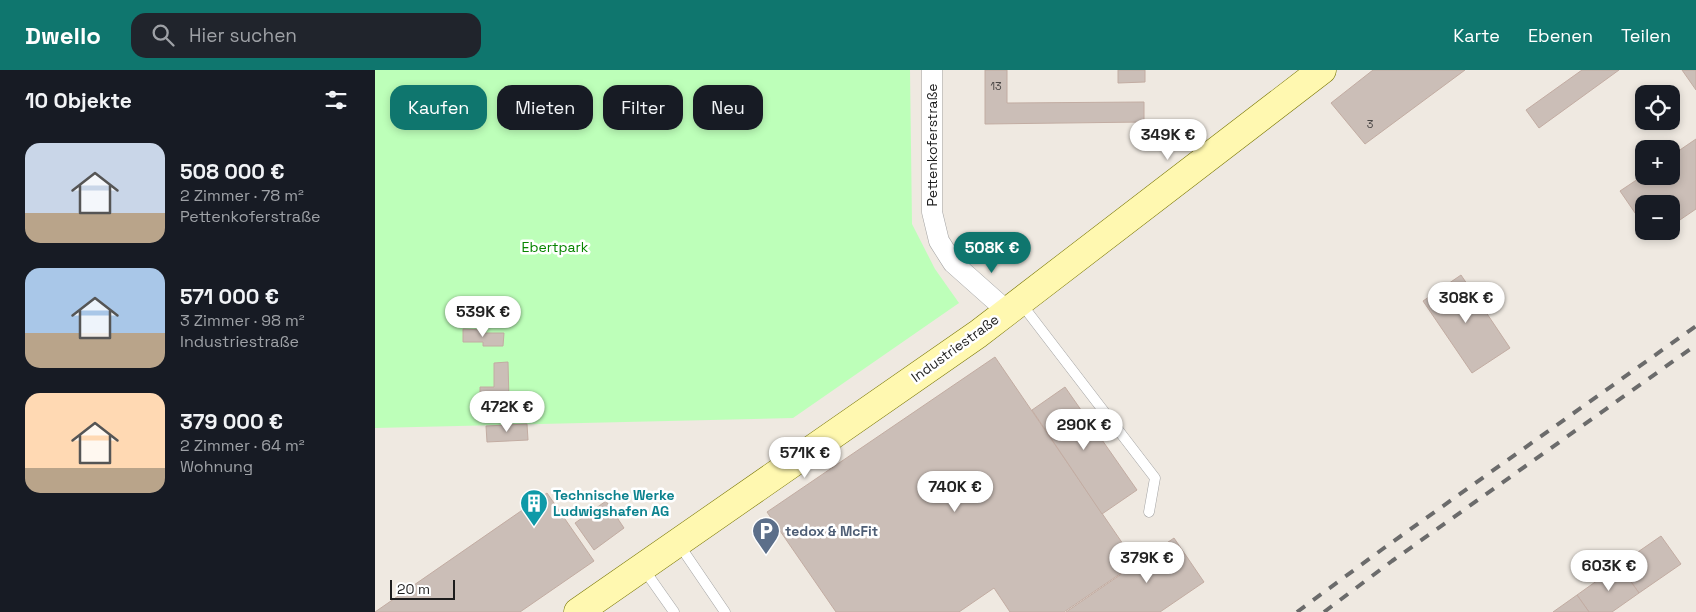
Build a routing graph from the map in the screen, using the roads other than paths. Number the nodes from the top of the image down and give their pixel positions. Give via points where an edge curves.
1 (932, 70) edge
2 (1323, 70) edge
3 (1013, 306) junction
4 (1149, 512) dead end
5 (677, 542) junction
6 (642, 567) junction
7 (577, 612) edge
8 (673, 612) edge
9 (725, 612) edge

1 - 3 street, Pettenkoferstraße via 932,212 939,241 953,263
2 - 3 street, Industriestraße
3 - 4 lane via 1155,478
3 - 5 street, Industriestraße via 978,334
5 - 6 street, Industriestraße
5 - 9 lane
6 - 7 street, Industriestraße
6 - 8 lane

